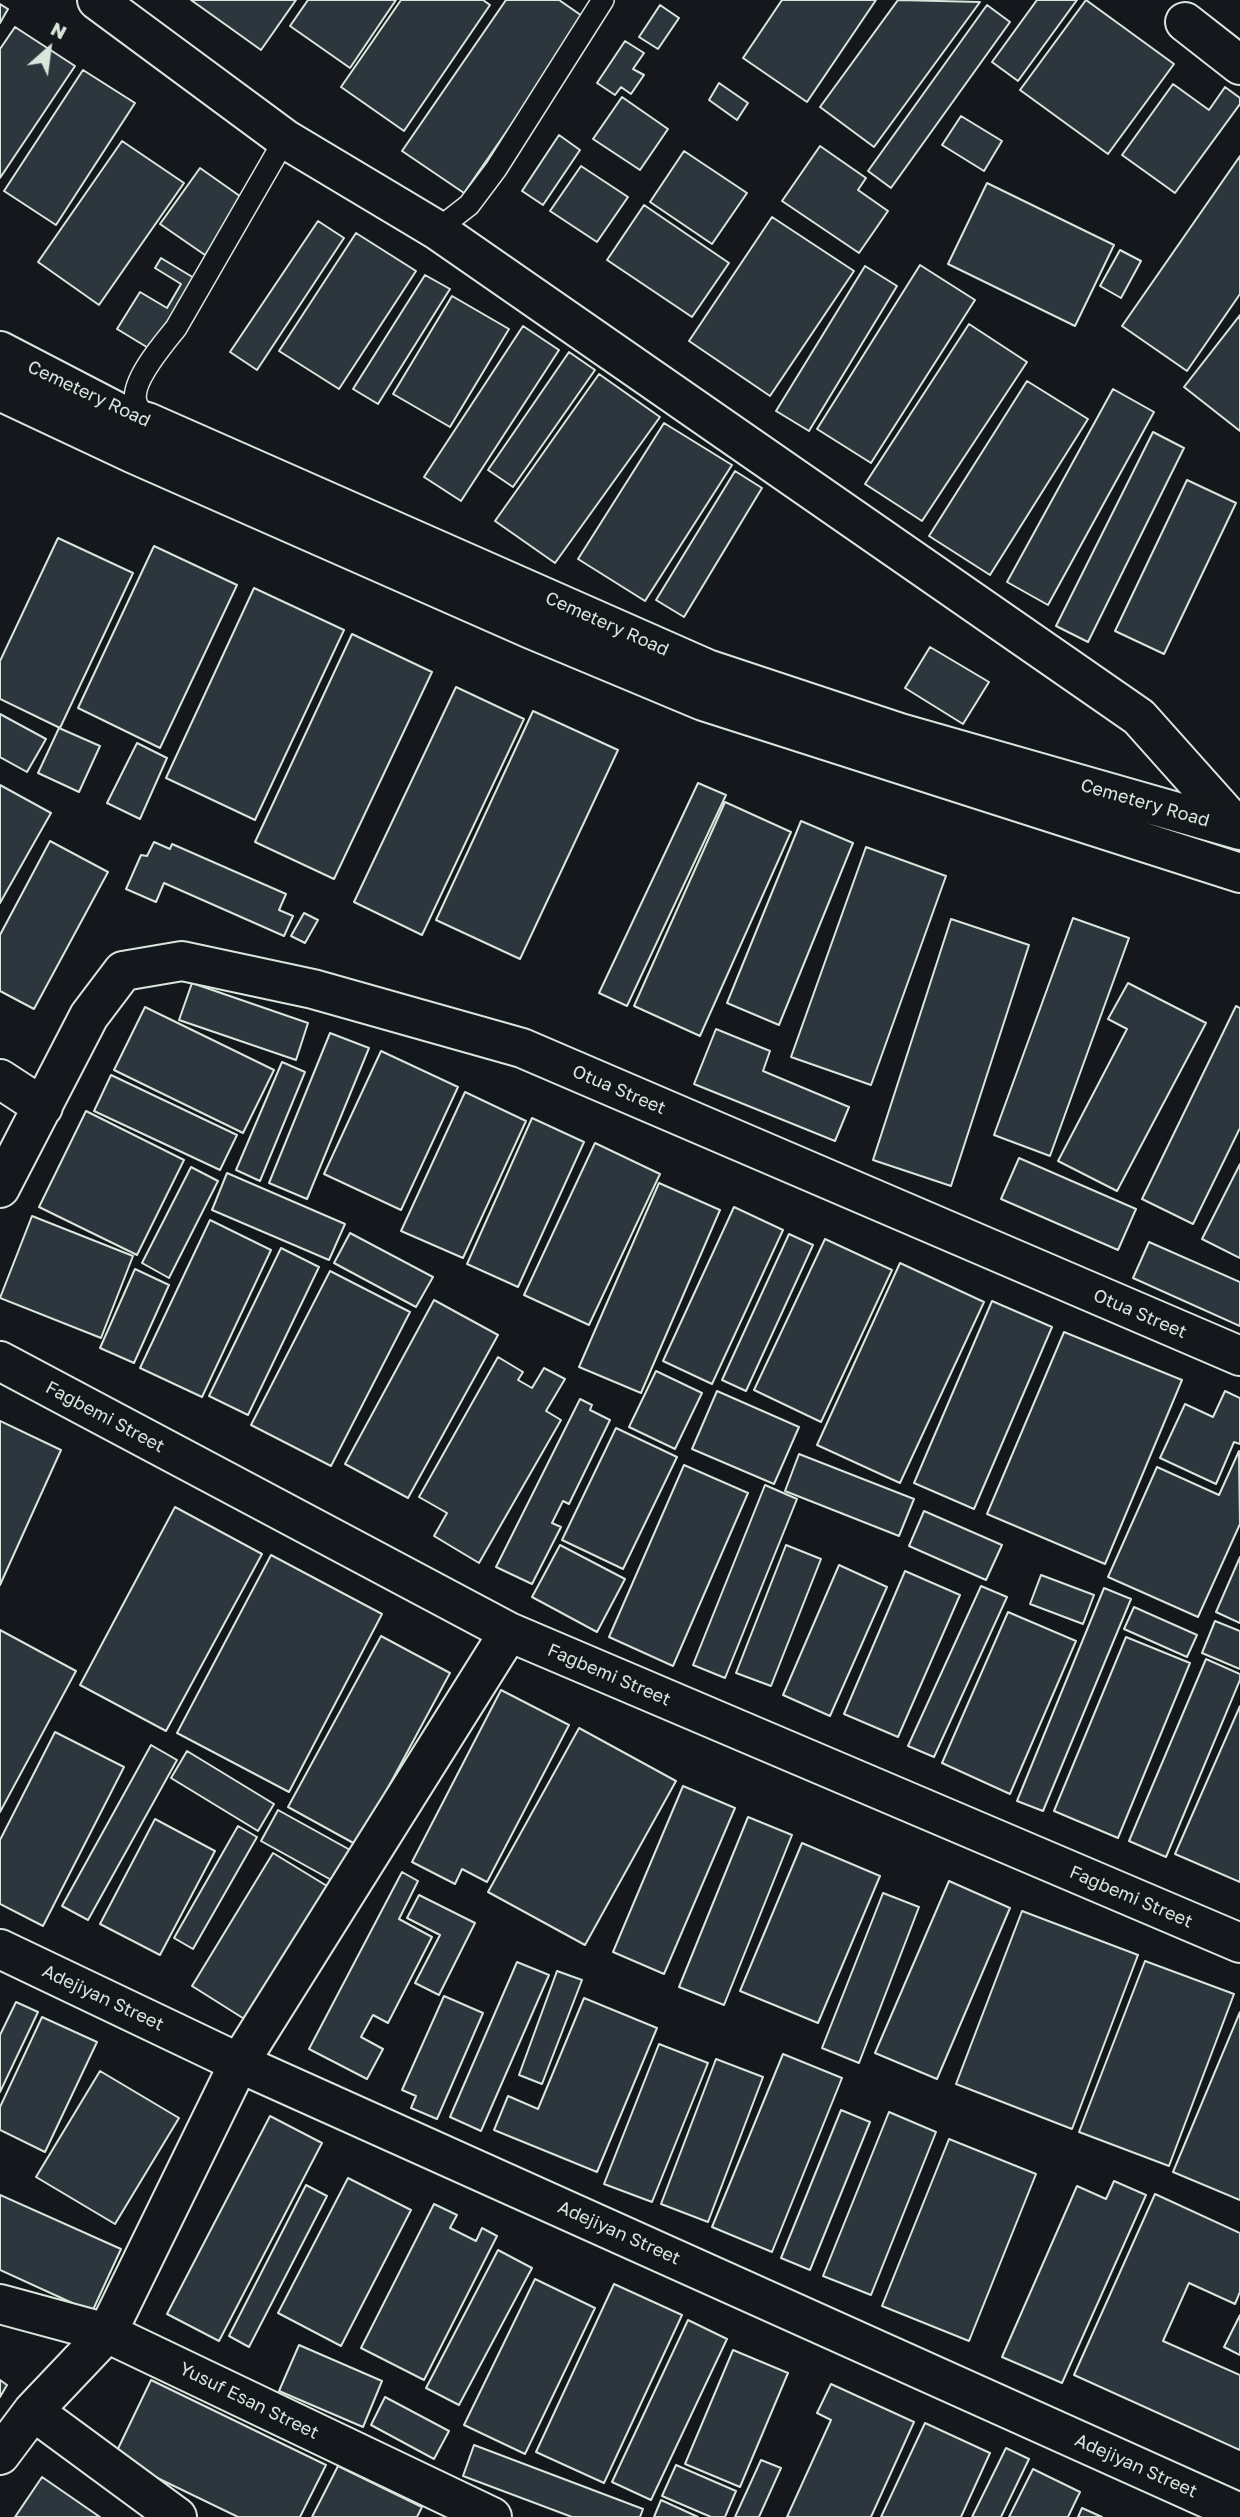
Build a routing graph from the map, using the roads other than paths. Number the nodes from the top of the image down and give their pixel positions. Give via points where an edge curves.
1 (97, 0) edge
2 (603, 0) edge
3 (1185, 22) dead end
4 (1240, 65) edge
5 (285, 139) junction
6 (438, 230) junction
7 (0, 351) edge
8 (0, 391) edge
9 (147, 422) junction
10 (1240, 830) edge
11 (1240, 873) edge
12 (0, 1079) edge
13 (43, 1107) junction
14 (0, 1188) edge
15 (1240, 1356) edge
16 (0, 1361) edge
17 (509, 1633) junction
18 (1240, 1943) edge
19 (0, 1949) edge
20 (239, 2063) junction
21 (0, 2304) edge
22 (107, 2333) junction
23 (33, 2411) junction
24 (0, 2455) edge
25 (1240, 2513) edge
26 (177, 2517) edge
27 (492, 2517) edge

1 - 5 street
2 - 6 lane via 496,169 469,205
3 - 4 street
5 - 6 street
5 - 9 lane via 176,328 136,386 135,401
6 - 10 street via 1139,717
7 - 9 street, Cemetery Road
8 - 11 street, Cemetery Road via 531,629 703,701
9 - 10 street, Cemetery Road via 707,668 900,733
12 - 13 street
13 - 14 street
13 - 15 street, Otua Street via 89,1016 122,971 182,961 313,989 522,1048
16 - 17 street, Fagbemi Street
17 - 18 street, Fagbemi Street
17 - 20 street
19 - 20 street, Adejiyan Street
20 - 22 street
20 - 25 street, Adejiyan Street
21 - 22 street, Yusuf Esan Street
22 - 23 street
22 - 27 street, Yusuf Esan Street
23 - 24 street
23 - 26 street

